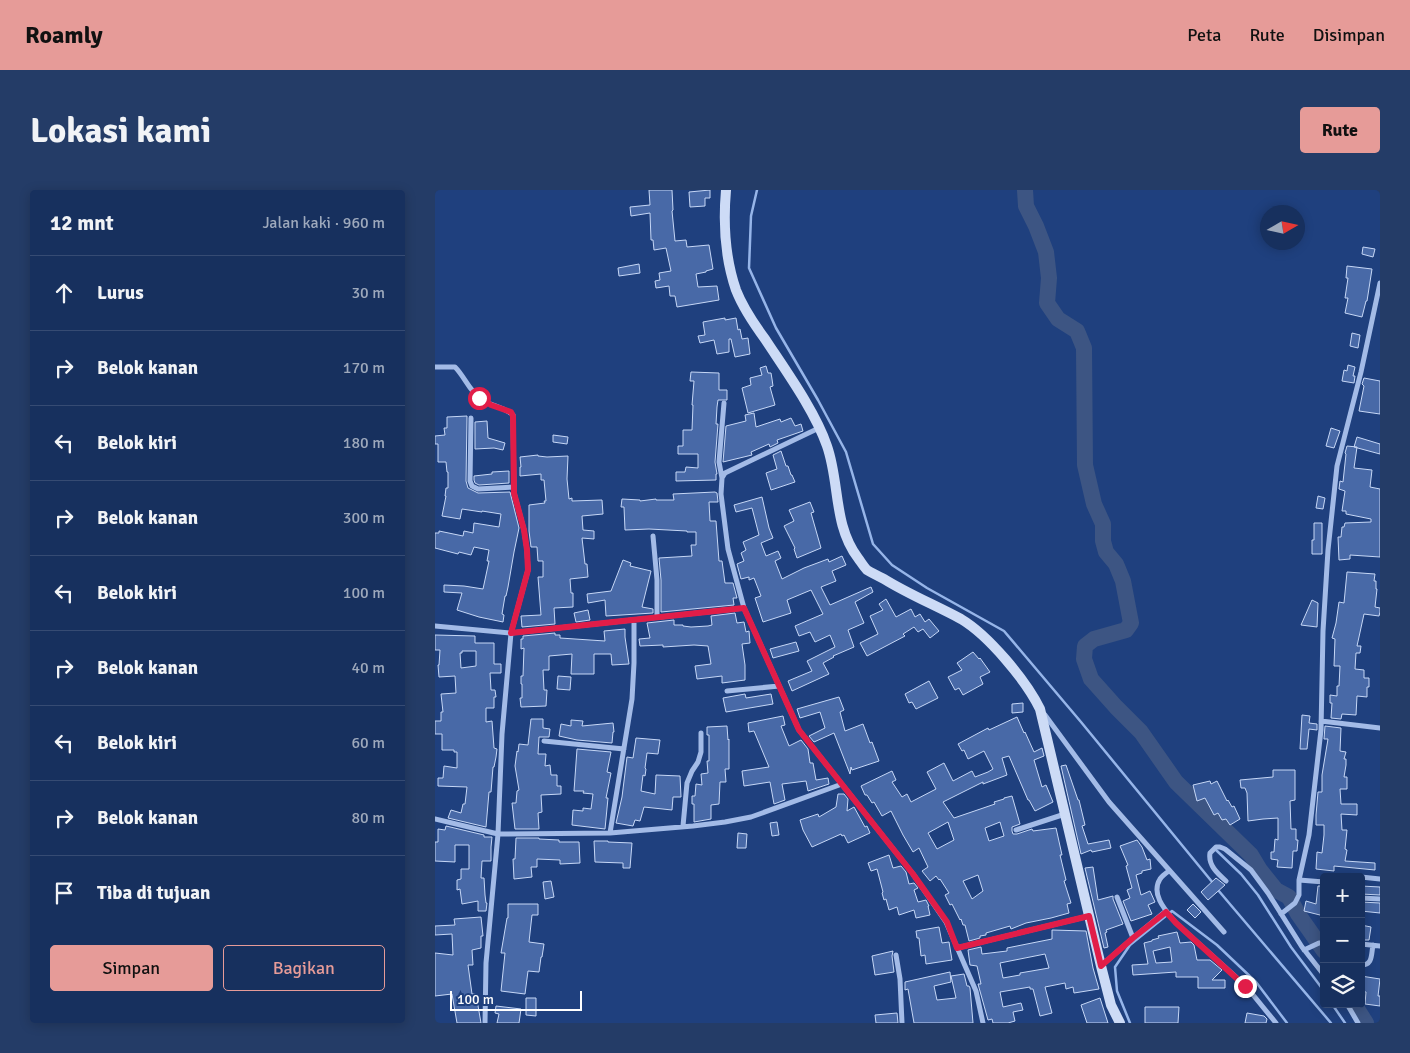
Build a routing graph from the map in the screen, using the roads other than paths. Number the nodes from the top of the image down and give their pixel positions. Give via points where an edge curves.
1 (726, 190) edge
2 (1380, 284) edge
3 (435, 367) edge
4 (724, 403) dead end
5 (471, 418) dead end
6 (820, 428) junction
7 (722, 478) junction
8 (513, 487) junction
9 (653, 536) dead end
10 (744, 608) junction
11 (657, 618) junction
12 (635, 620) junction
13 (435, 626) edge
14 (511, 633) junction
15 (779, 686) junction
16 (727, 691) dead end
17 (1040, 708) junction
18 (1321, 721) junction
19 (1380, 728) edge
20 (701, 733) dead end
21 (544, 741) dead end
22 (624, 748) junction
23 (842, 784) junction
24 (1065, 814) junction
25 (435, 819) edge
26 (683, 826) junction
27 (1016, 830) dead end
28 (610, 833) junction
29 (498, 834) junction
30 (1169, 871) junction
31 (1365, 877) edge
32 (1380, 879) edge
33 (1299, 880) junction
34 (1227, 881) dead end
35 (1320, 882) edge
36 (1117, 897) dead end
37 (1365, 898) edge
38 (1380, 899) edge
39 (1167, 912) junction
40 (1284, 912) junction
41 (1089, 916) junction
42 (1224, 932) dead end
43 (1133, 938) junction
44 (1320, 943) edge
45 (1365, 944) edge
46 (1373, 945) junction
47 (1380, 946) edge
48 (957, 948) junction
49 (1307, 949) junction
50 (895, 955) dead end
51 (1365, 965) edge
52 (1101, 966) junction
53 (1320, 969) edge
54 (1349, 1008) edge
55 (1274, 1022) edge
56 (485, 1023) edge
57 (902, 1023) edge
58 (983, 1023) edge
59 (1121, 1023) edge
60 (1358, 1023) edge

1 - 6 street via 725,242 737,291
2 - 18 street via 1337,466 1328,550
3 - 8 street via 455,367 479,398 512,413
4 - 7 street via 719,462
5 - 8 street via 472,486 478,489
6 - 7 street via 725,473
6 - 17 street via 829,455 841,523 846,539 861,563 867,570 977,630 1023,681
7 - 10 street via 728,549
8 - 14 street via 524,530 528,570
9 - 11 street
10 - 11 street
10 - 15 street
11 - 12 street
12 - 14 street
12 - 22 street via 632,699
13 - 14 street
14 - 29 street via 501,734
15 - 16 street
15 - 23 street via 799,730
17 - 24 street
17 - 30 street via 1109,802
18 - 19 street
18 - 33 street via 1309,835
20 - 26 street via 701,752 687,783
21 - 22 street
22 - 28 street
23 - 26 street via 751,817
23 - 48 street via 947,922
24 - 27 street
24 - 41 street
25 - 29 street
26 - 28 street
28 - 29 street
29 - 56 street via 486,963
30 - 39 street via 1157,886 1160,901
30 - 42 street
31 - 32 street
33 - 35 street
33 - 40 street via 1299,895
34 - 40 street via 1218,874 1209,859 1210,853 1219,847 1251,870
36 - 43 street
37 - 38 street
39 - 43 street
39 - 55 street via 1245,986
40 - 49 street
41 - 48 street
41 - 52 street
43 - 52 street
44 - 49 street
45 - 46 street
46 - 47 street
46 - 51 street via 1370,962
48 - 58 street via 976,991
49 - 53 street
50 - 57 street via 900,979
52 - 59 street via 1111,1005
54 - 60 street

